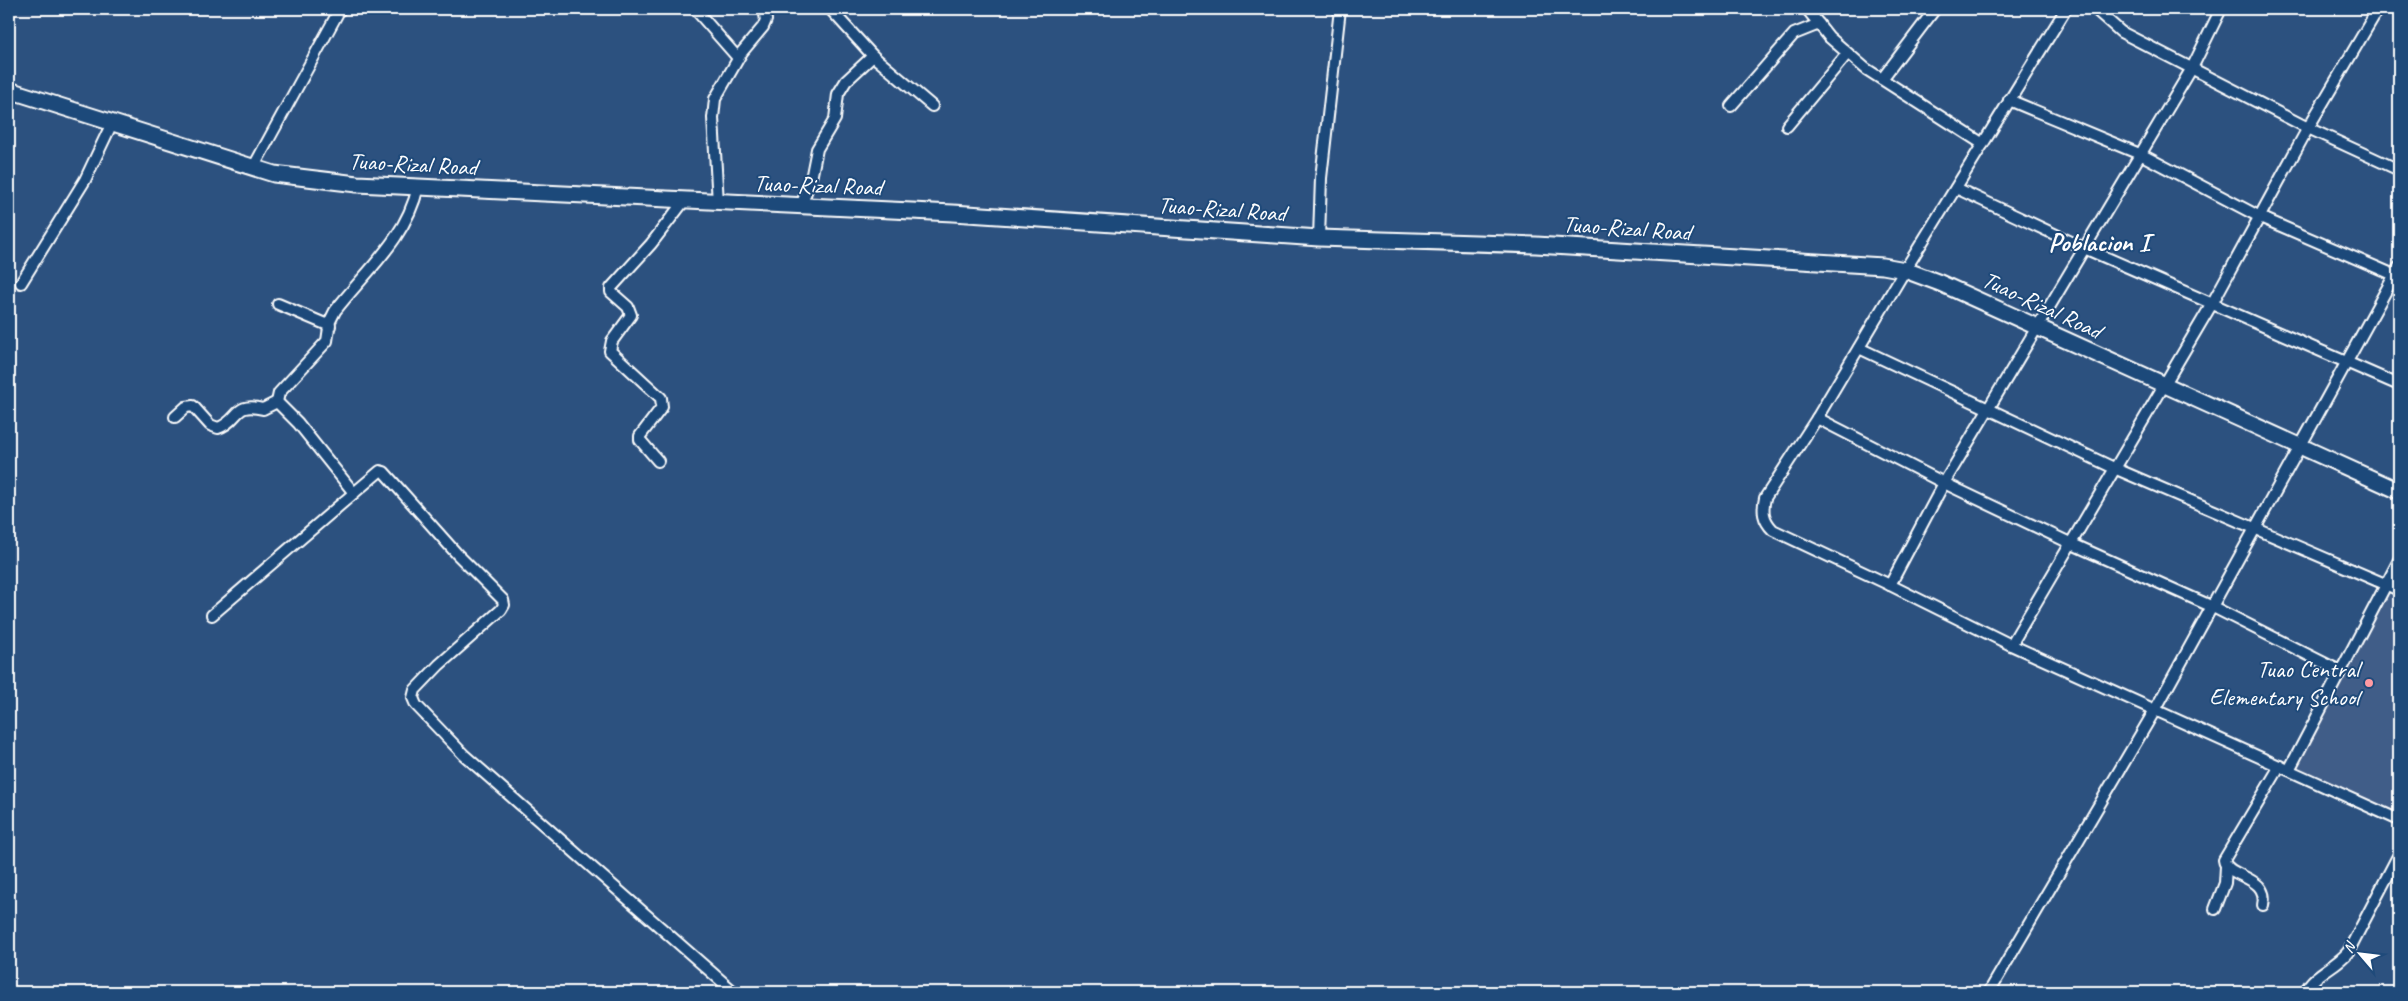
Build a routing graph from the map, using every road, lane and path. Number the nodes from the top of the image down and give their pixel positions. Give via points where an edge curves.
1 (340, 9) edge
2 (695, 9) edge
3 (764, 9) edge
4 (1340, 9) edge
5 (1807, 9) edge
6 (1935, 9) edge
7 (2066, 9) edge
8 (2095, 9) edge
9 (2221, 9) edge
10 (2378, 9) edge
11 (832, 11) dead end
12 (1819, 24) junction
13 (1847, 54) junction
14 (873, 56) junction
15 (738, 58) junction
16 (2192, 68) junction
17 (1882, 79) junction
18 (14, 92) edge
19 (2009, 100) junction
20 (932, 106) dead end
21 (1731, 106) dead end
22 (112, 123) junction
23 (1787, 126) dead end
24 (2308, 128) junction
25 (1983, 144) junction
26 (2142, 155) junction
27 (253, 168) junction
28 (2399, 170) edge
29 (418, 187) junction
30 (1956, 188) junction
31 (684, 201) junction
32 (718, 203) junction
33 (801, 207) junction
34 (2260, 216) junction
35 (1319, 238) junction
36 (2084, 248) junction
37 (1904, 270) junction
38 (2398, 273) edge
39 (21, 283) dead end
40 (2212, 302) junction
41 (278, 304) dead end
42 (330, 326) junction
43 (2037, 328) junction
44 (1859, 348) junction
45 (2346, 362) junction
46 (2164, 385) junction
47 (2399, 385) edge
48 (277, 402) junction
49 (1988, 410) junction
50 (175, 417) dead end
51 (1817, 418) junction
52 (2302, 447) junction
53 (658, 461) dead end
54 (2114, 468) junction
55 (1944, 483) junction
56 (2399, 491) edge
57 (354, 493) junction
58 (2256, 529) junction
59 (2070, 543) junction
60 (2399, 560) edge
61 (2387, 584) junction
62 (1890, 585) junction
63 (2399, 590) edge
64 (2213, 607) junction
65 (212, 615) dead end
66 (2011, 645) junction
67 (2340, 671) junction
68 (2154, 710) junction
69 (2284, 768) junction
70 (2399, 820) edge
71 (2399, 854) edge
72 (2226, 866) junction
73 (2263, 905) dead end
74 (2215, 910) dead end
75 (734, 992) edge
76 (1989, 992) edge
77 (2306, 992) edge

1 - 27 street
2 - 15 street
3 - 15 street via 766,20 763,26
4 - 35 street via 1322,168
5 - 12 street
6 - 17 street
7 - 19 street
8 - 16 street via 2121,32
9 - 16 street
10 - 24 street
11 - 14 street
12 - 13 street
12 - 21 street via 1794,34
13 - 17 street
13 - 23 street
14 - 20 street
14 - 33 street via 846,81 838,94 835,119 818,149
15 - 32 street via 718,90 713,108
16 - 24 street
16 - 26 street
17 - 25 street
18 - 22 main road, Tuao-Rizal Road
19 - 25 street
19 - 26 street
22 - 27 main road, Tuao-Rizal Road
22 - 39 street via 85,180
24 - 28 street
24 - 34 street
25 - 30 street
26 - 34 street
26 - 36 street
27 - 29 main road, Tuao-Rizal Road via 308,179
29 - 31 main road, Tuao-Rizal Road
29 - 42 street via 407,217 386,252 335,311
30 - 36 street
30 - 37 street
31 - 32 main road, Tuao-Rizal Road
31 - 53 street via 611,288 632,315 612,341 610,351 661,398 662,407 646,425 640,440
32 - 33 main road, Tuao-Rizal Road
33 - 35 main road, Tuao-Rizal Road via 953,213
34 - 38 street
34 - 40 street
35 - 37 main road, Tuao-Rizal Road via 1536,245 1883,266
36 - 40 street
36 - 43 street
37 - 43 main road, Tuao-Rizal Road
37 - 44 street
38 - 45 street
40 - 45 street
40 - 46 street
41 - 42 street
42 - 48 street via 327,341 279,393
43 - 46 main road, Tuao-Rizal Road
43 - 49 street
44 - 49 street
44 - 51 street
45 - 47 street
45 - 52 street
46 - 52 main road, Tuao-Rizal Road
46 - 54 street
48 - 50 street via 263,409 242,408 227,424 218,428 210,425 193,406 186,407
48 - 57 street
49 - 54 street
49 - 55 street
51 - 55 street
51 - 62 street via 1765,498 1764,517 1773,530
52 - 56 main road, Tuao-Rizal Road
52 - 58 street
54 - 58 street
54 - 59 street
55 - 59 street
55 - 62 street
57 - 65 street
57 - 75 street via 380,471 384,472 504,603 501,610 415,690 413,698 416,705 464,755
58 - 61 street
58 - 64 street
59 - 64 street
59 - 66 street
60 - 61 street
61 - 63 street
61 - 67 street
62 - 66 street
64 - 67 street
64 - 68 street
66 - 68 street
67 - 69 street
68 - 69 street
68 - 76 street
69 - 70 street
69 - 72 street via 2225,858
71 - 77 street via 2348,952 2316,976
72 - 73 street via 2257,884 2263,892
72 - 74 street via 2225,883

